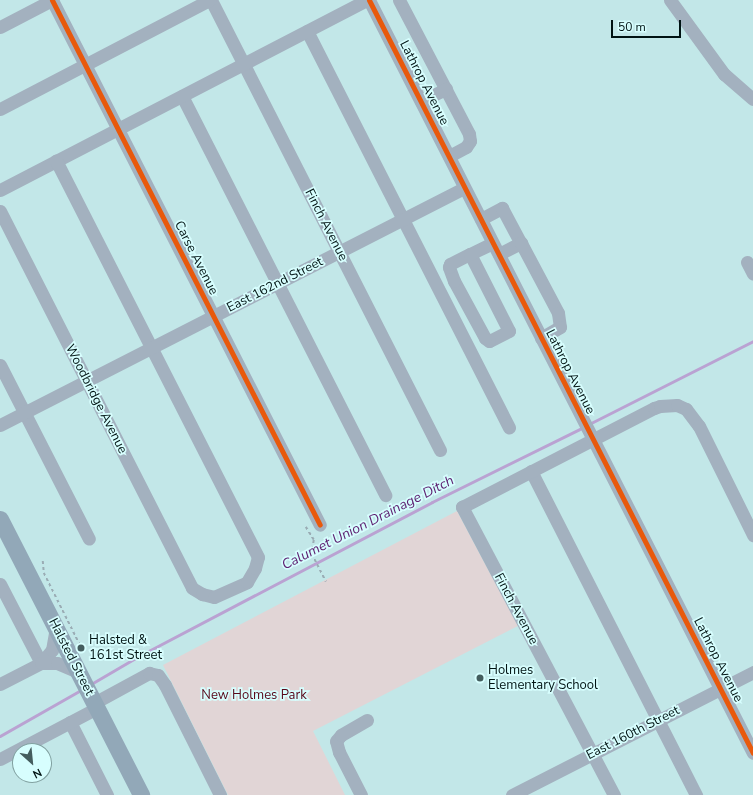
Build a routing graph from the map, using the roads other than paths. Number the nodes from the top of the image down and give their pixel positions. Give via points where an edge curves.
1 (52, 0) edge
2 (210, 0) edge
3 (368, 0) edge
4 (400, 0) edge
5 (670, 0) edge
6 (0, 27) edge
7 (307, 32) junction
8 (244, 64) junction
9 (85, 65) junction
10 (446, 89) junction
11 (182, 96) junction
12 (753, 99) edge
13 (421, 101) junction
14 (0, 109) edge
15 (118, 129) junction
16 (449, 156) junction
17 (56, 161) junction
18 (464, 188) junction
19 (0, 190) edge
20 (0, 211) edge
21 (403, 219) junction
22 (480, 219) junction
23 (521, 243) junction
24 (496, 249) junction
25 (339, 252) junction
26 (470, 254) junction
27 (747, 262) dead end
28 (753, 274) edge
29 (277, 284) junction
30 (213, 316) junction
31 (541, 338) junction
32 (151, 348) junction
33 (0, 365) edge
34 (87, 381) junction
35 (24, 413) junction
36 (0, 426) edge
37 (509, 427) dead end
38 (591, 436) junction
39 (440, 450) dead end
40 (531, 471) junction
41 (385, 495) dead end
42 (0, 519) edge
43 (320, 525) dead end
44 (753, 535) edge
45 (89, 539) dead end
46 (0, 584) edge
47 (56, 628) junction
48 (41, 663) junction
49 (78, 672) junction
50 (753, 672) edge
51 (0, 684) edge
52 (720, 689) junction
53 (96, 706) junction
54 (367, 720) dead end
55 (657, 721) junction
56 (70, 722) junction
57 (753, 753) edge
58 (593, 754) junction
59 (0, 759) edge
60 (534, 790) edge
61 (107, 795) edge
62 (141, 795) edge
63 (220, 795) edge
64 (362, 795) edge
65 (512, 795) edge
66 (614, 795) edge
67 (696, 795) edge

1 - 6 street
1 - 9 street, Carse Avenue
2 - 8 street, Finch Avenue
2 - 9 street
3 - 7 street
3 - 13 street, Lathrop Avenue
4 - 10 street
5 - 12 street via 724,74
7 - 8 street
7 - 21 street
8 - 11 street
8 - 25 street, Finch Avenue
9 - 14 street
9 - 15 street, Carse Avenue
10 - 13 street
10 - 16 street via 469,134 470,141 466,147
11 - 15 street
11 - 29 street
13 - 16 street, Lathrop Avenue
15 - 17 street
15 - 30 street, Carse Avenue
16 - 18 street, Lathrop Avenue
17 - 19 street
17 - 32 street
18 - 21 street, East 162nd Street
18 - 22 street, Lathrop Avenue
20 - 34 street, Woodbridge Avenue
21 - 25 street, East 162nd Street
21 - 37 street
22 - 23 street via 502,208
22 - 24 street, Lathrop Avenue
23 - 24 street
23 - 31 street via 558,313 560,327
24 - 26 street
24 - 31 street, Lathrop Avenue
25 - 29 street, East 162nd Street
25 - 39 street, Finch Avenue
26 - 26 street via 450,264 449,267 485,338 490,341 509,331
27 - 28 street
29 - 30 street, East 162nd Street
29 - 41 street
30 - 32 street, East 162nd Street
30 - 43 street, Carse Avenue
31 - 38 street, Lathrop Avenue
32 - 34 street, East 162nd Street
32 - 34 street, Woodbridge Avenue via 258,557 247,582 233,590 214,597 192,588
33 - 35 street
34 - 35 street, East 162nd Street
35 - 36 street, East 162nd Street
35 - 45 street
38 - 40 street
38 - 44 street via 660,406 677,405 686,409 699,426
38 - 52 street, Lathrop Avenue
40 - 55 street
40 - 58 street, Finch Avenue via 462,507
42 - 47 main road, Halsted Street
46 - 48 street
47 - 48 street via 52,650
47 - 49 main road, Halsted Street
48 - 49 street via 57,663
48 - 51 street
49 - 53 main road, Halsted Street
50 - 52 street, East 160th Street
52 - 55 street, East 160th Street
52 - 57 street, Lathrop Avenue
53 - 56 street
53 - 62 main road, Halsted Street
53 - 63 street via 149,673 158,676 165,685
54 - 64 street via 341,735 336,741 339,752
55 - 58 street, East 160th Street
55 - 67 street
56 - 59 street
56 - 61 street
58 - 60 street, East 160th Street
58 - 66 street, Finch Avenue
60 - 65 street, East 160th Street

